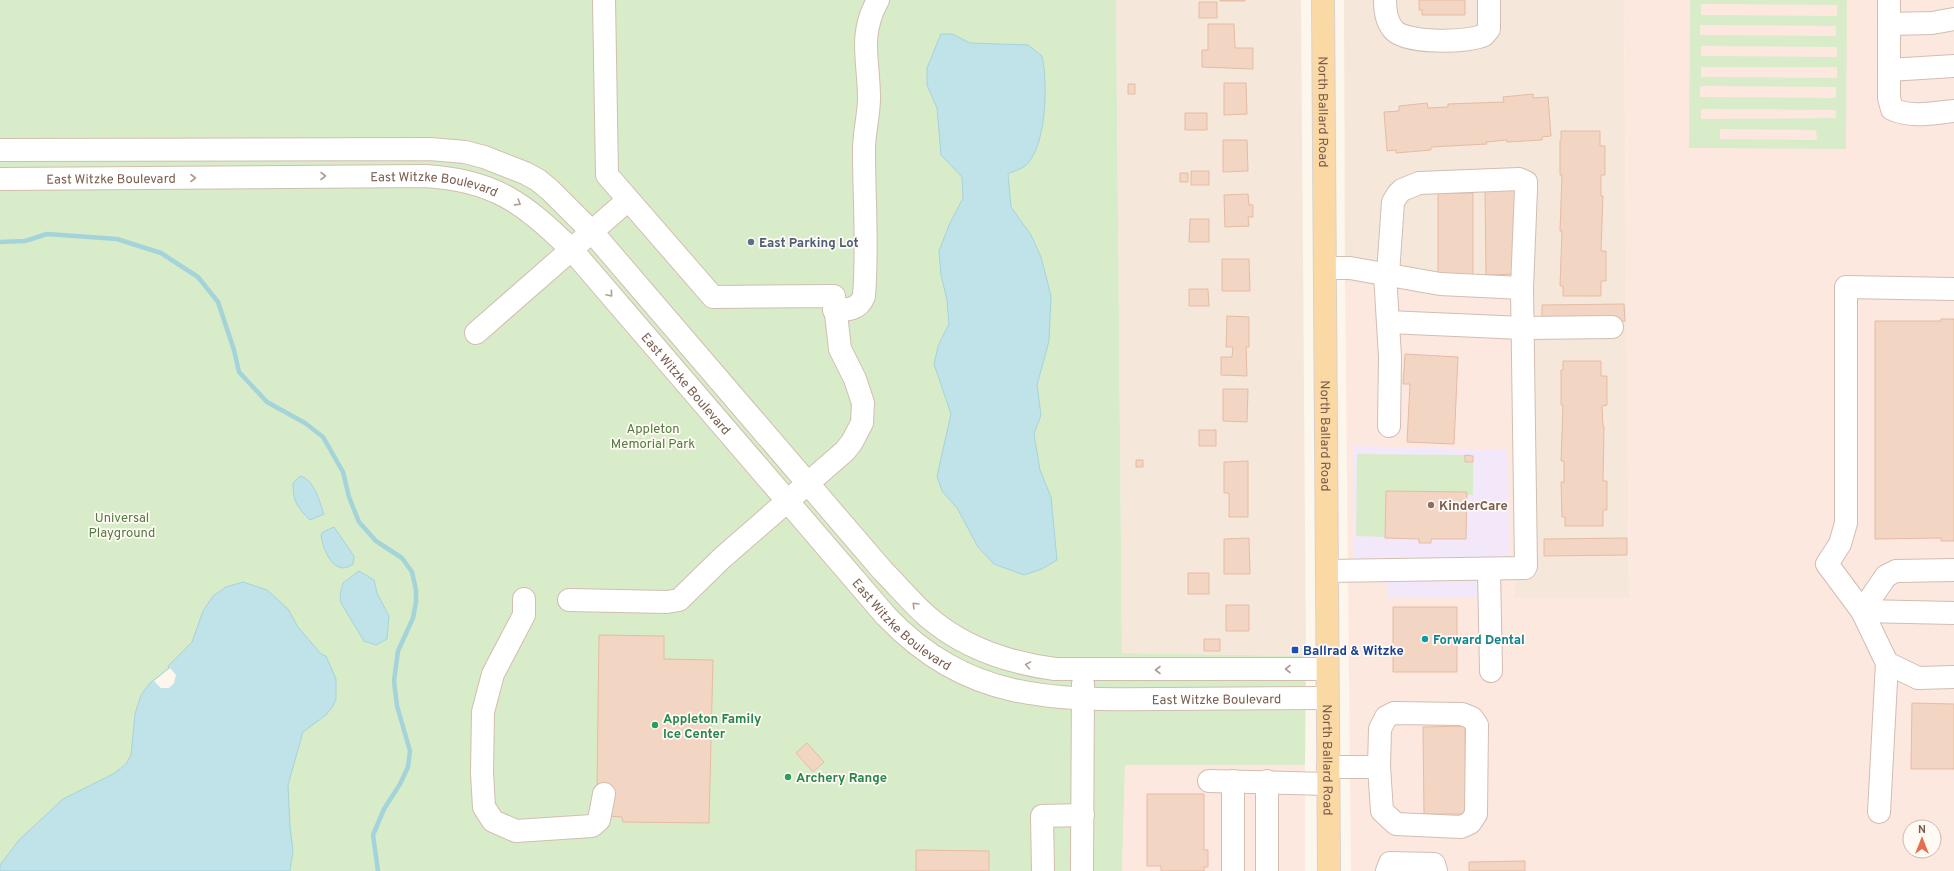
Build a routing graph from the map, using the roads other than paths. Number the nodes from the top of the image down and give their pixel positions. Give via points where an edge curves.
1 (604, 0) edge
2 (878, 0) edge
3 (1323, 0) edge
4 (1385, 0) edge
5 (1489, 0) edge
6 (1889, 0) edge
7 (1954, 19) edge
8 (1889, 24) junction
9 (1954, 66) edge
10 (1889, 70) junction
11 (1954, 111) edge
12 (0, 150) edge
13 (0, 179) edge
14 (628, 200) junction
15 (593, 233) junction
16 (572, 250) junction
17 (1325, 268) junction
18 (1386, 274) junction
19 (1522, 288) junction
20 (1954, 288) edge
21 (834, 310) junction
22 (1388, 322) junction
23 (1612, 327) dead end
24 (1523, 328) junction
25 (476, 333) dead end
26 (1389, 426) dead end
27 (808, 484) junction
28 (787, 502) junction
29 (1489, 569) junction
30 (1954, 570) edge
31 (1327, 571) junction
32 (524, 599) dead end
33 (569, 600) dead end
34 (1862, 611) junction
35 (1954, 613) edge
36 (1887, 663) junction
37 (1327, 669) junction
38 (1084, 670) junction
39 (1491, 671) dead end
40 (1954, 677) edge
41 (1327, 698) junction
42 (1083, 700) junction
43 (1379, 767) junction
44 (1328, 776) junction
45 (1209, 781) dead end
46 (1233, 781) junction
47 (1266, 781) junction
48 (604, 794) dead end
49 (1879, 812) dead end
50 (1082, 815) junction
51 (1043, 871) edge
52 (1082, 871) edge
53 (1233, 871) edge
54 (1266, 871) edge
55 (1329, 871) edge
56 (1387, 871) edge
57 (1436, 871) edge

1 - 14 street via 607,175
2 - 21 street via 867,26 866,40 869,98 864,147 864,296 855,308
3 - 17 main road, North Ballard Road
4 - 5 street via 1387,18 1398,34 1412,39 1460,40 1484,36 1489,29
6 - 8 street
7 - 8 street via 1932,23
8 - 10 street
9 - 10 street
10 - 11 street via 1889,98 1892,109 1901,114
12 - 15 street, East Witzke Boulevard via 402,148 465,152 503,164 538,180
13 -> 16 street, East Witzke Boulevard via 448,177 475,184 513,200 541,220
14 - 15 street
14 - 21 street via 713,297 834,296
15 - 16 street
15 - 27 street, East Witzke Boulevard
16 - 25 street
16 -> 28 street, East Witzke Boulevard
17 - 18 street via 1350,268
17 - 31 main road, North Ballard Road
18 - 19 street via 1440,284
18 - 19 street via 1393,202 1402,190 1419,183 1520,179 1526,182
18 - 22 street
19 - 24 street
20 - 34 street via 1846,288 1846,523 1840,544 1827,564
21 - 27 street via 840,349 861,394 864,413 852,442
22 - 24 street
22 - 26 street
23 - 24 street
24 - 29 street via 1526,566
27 - 28 street
38 -> 27 street, East Witzke Boulevard via 1027,666 1012,662 977,648 928,618
28 - 33 street via 722,558 679,600
28 - 42 street, East Witzke Boulevard via 886,616 919,646 972,678 996,686 1041,696
29 - 31 street
29 - 39 street
30 - 34 street via 1896,571 1886,576
31 - 37 main road, North Ballard Road
32 - 48 street via 524,615 493,674 483,712 484,807 493,821 516,831 592,826 599,820
34 - 35 street
34 - 36 street
36 - 40 street via 1918,678
36 - 49 street
37 -> 38 street, East Witzke Boulevard
37 - 41 main road, North Ballard Road
38 - 42 street
41 - 42 street, East Witzke Boulevard
41 - 44 main road, North Ballard Road
42 - 50 street
43 - 43 street via 1380,729 1386,717 1394,713 1462,714 1472,718 1477,725 1476,814 1470,823 1461,826 1396,824 1382,812
43 - 44 street
44 - 47 street
44 - 55 main road, North Ballard Road
45 - 46 street
46 - 47 street
46 - 53 street
47 - 54 street
50 - 51 street via 1042,816
50 - 52 street
56 - 57 street via 1390,863 1434,864

